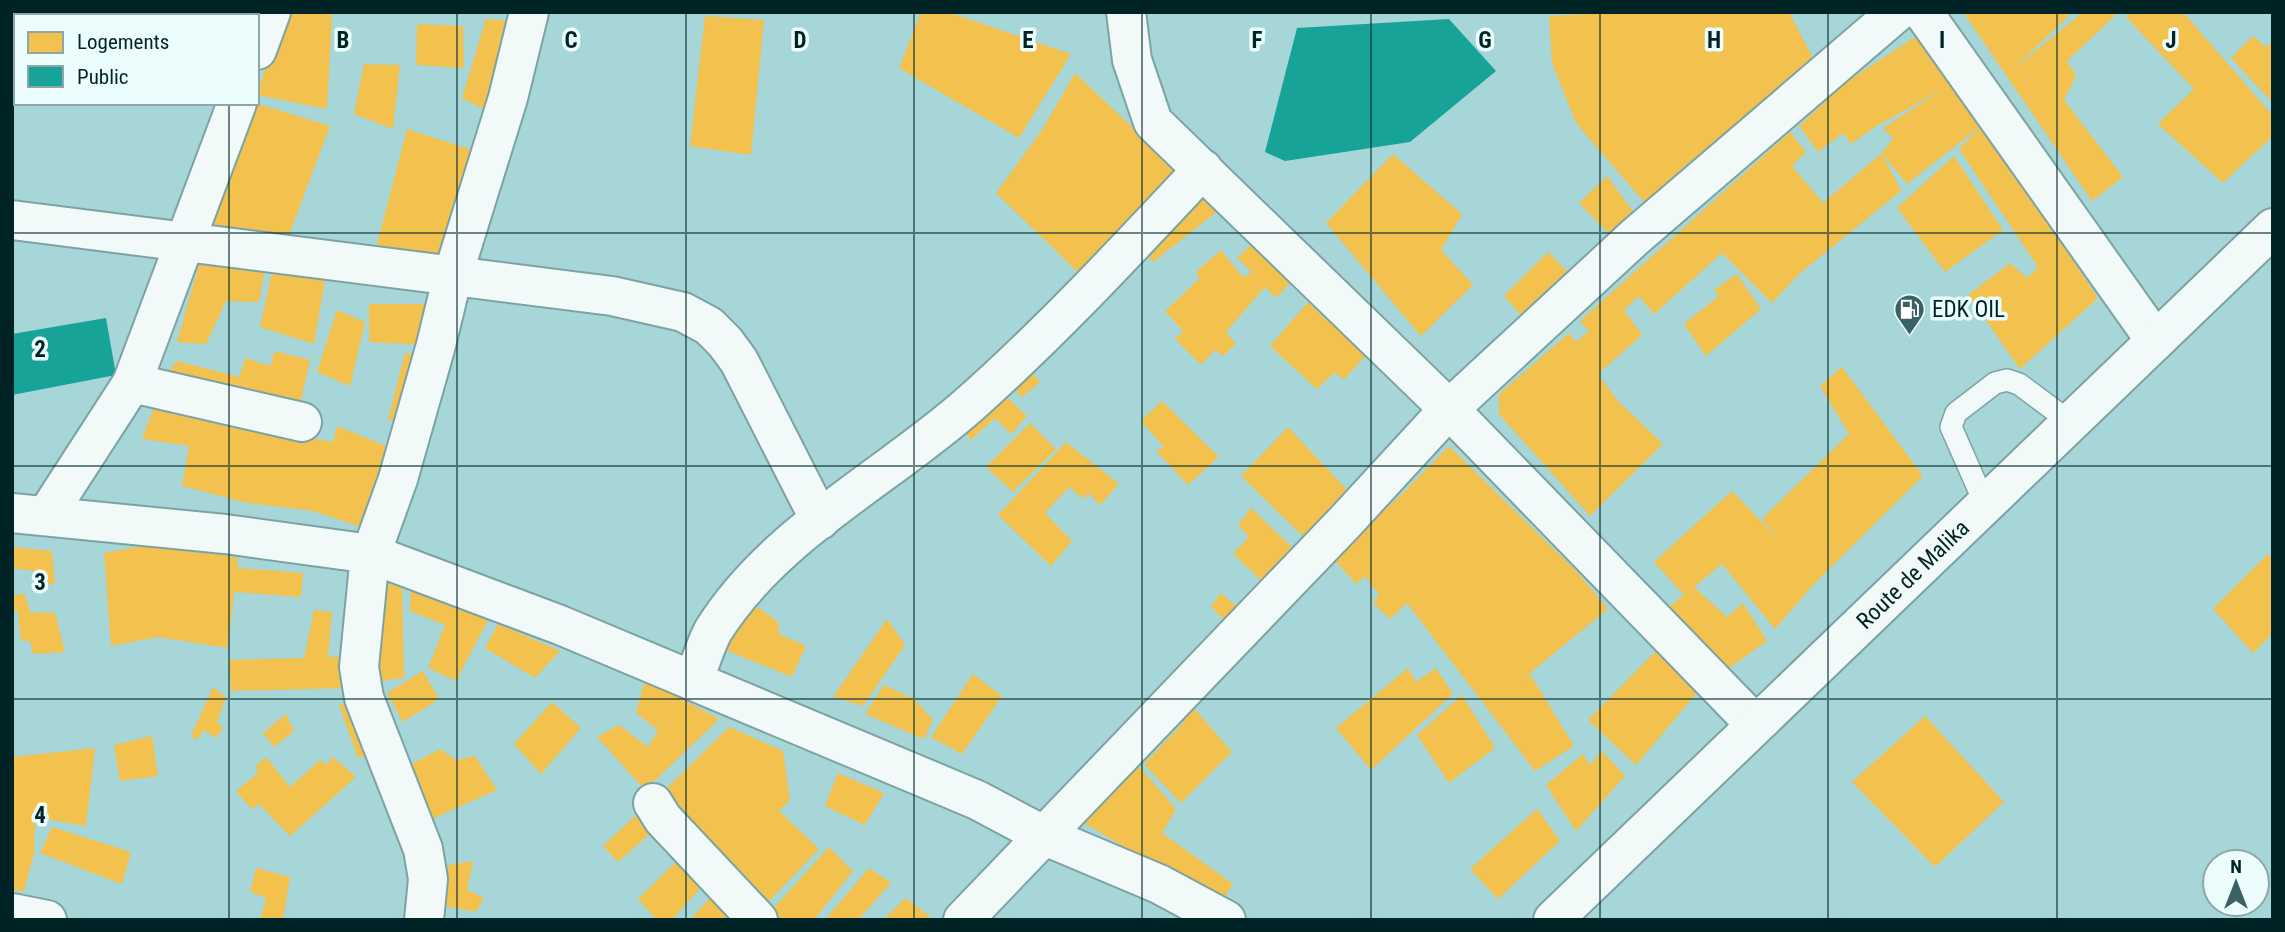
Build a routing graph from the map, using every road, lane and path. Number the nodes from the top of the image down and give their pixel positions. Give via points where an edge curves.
1 (271, 12) edge
2 (529, 12) edge
3 (1126, 12) edge
4 (1897, 12) edge
5 (1923, 12) edge
6 (259, 45) edge
7 (236, 105) edge
8 (1203, 169) junction
9 (12, 220) edge
10 (2273, 228) edge
11 (185, 243) junction
12 (453, 275) junction
13 (2155, 340) junction
14 (132, 383) junction
15 (1449, 409) junction
16 (302, 422) dead end
17 (2070, 422) junction
18 (1985, 504) junction
19 (29, 515) edge
20 (820, 520) junction
21 (371, 554) junction
22 (694, 681) junction
23 (1755, 724) junction
24 (653, 803) dead end
25 (1045, 836) junction
26 (12, 913) edge
27 (1562, 917) edge
28 (47, 920) edge
29 (424, 920) edge
30 (758, 920) edge
31 (963, 920) edge
32 (1226, 920) edge

1 - 6 street
2 - 12 street via 508,98
3 - 8 street via 1132,60 1153,122
4 - 15 street via 1636,236
5 - 13 street
7 - 11 street
8 - 15 street
8 - 20 street via 1038,344 958,414
9 - 11 street
10 - 13 street, Route de Malika
11 - 12 street
11 - 14 street
12 - 20 street via 612,296 683,312 709,326 739,361
12 - 21 street via 398,479
13 - 17 street, Route de Malika
14 - 16 street
14 - 19 street
15 - 23 street
15 - 25 street
17 - 18 street, Route de Malika
17 - 18 lane via 2020,384 2007,380 1995,383 1956,413 1951,428
18 - 23 street, Route de Malika
19 - 21 street
20 - 22 street via 744,589 712,634
21 - 22 street
21 - 29 street via 359,667 364,698 423,849 428,879
22 - 25 street via 977,800
23 - 27 street, Route de Malika
24 - 30 street
25 - 31 street
25 - 32 street via 1127,869
26 - 28 street

